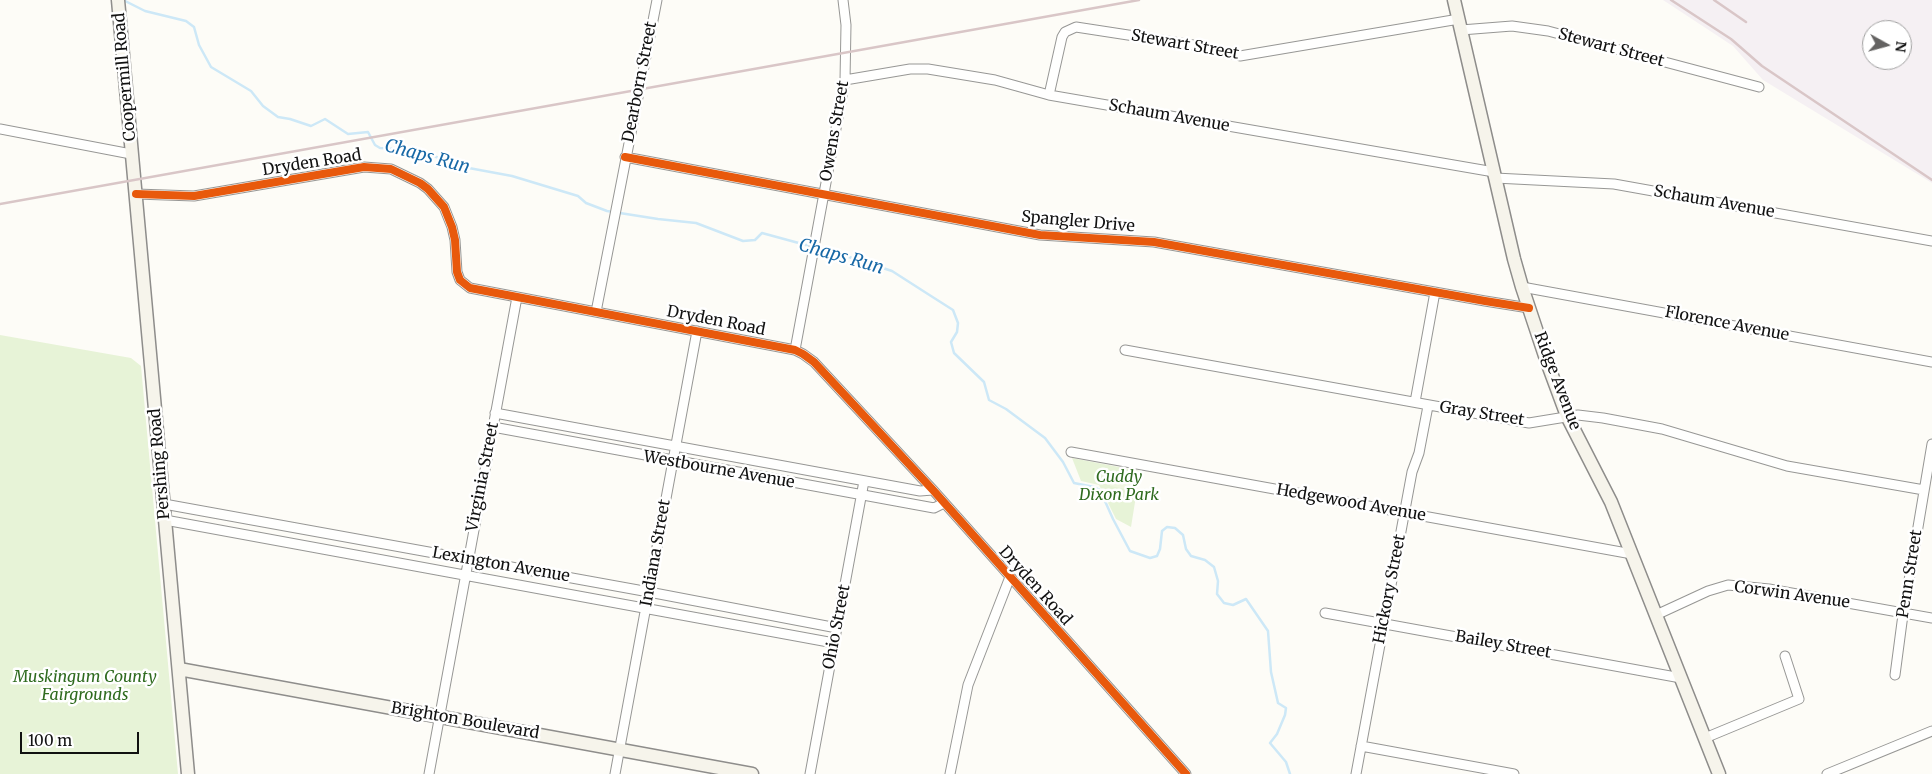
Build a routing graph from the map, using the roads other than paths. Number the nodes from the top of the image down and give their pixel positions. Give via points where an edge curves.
1 (657, 0) edge
2 (843, 0) edge
3 (1454, 0) edge
4 (118, 2) edge
5 (1460, 24) junction
6 (845, 80) junction
7 (1759, 87) dead end
8 (1049, 95) junction
9 (0, 129) edge
10 (132, 154) junction
11 (625, 156) junction
12 (1494, 175) junction
13 (136, 194) junction
14 (824, 194) junction
15 (1932, 241) edge
16 (1522, 288) junction
17 (1435, 292) junction
18 (517, 297) junction
19 (1529, 308) junction
20 (596, 312) junction
21 (697, 332) junction
22 (795, 350) junction
23 (1125, 350) dead end
24 (1932, 362) edge
25 (1415, 402) junction
26 (1428, 406) junction
27 (496, 413) junction
28 (1567, 416) junction
29 (493, 427) junction
30 (1932, 444) edge
31 (676, 446) junction
32 (1071, 452) dead end
33 (673, 461) junction
34 (864, 481) junction
35 (933, 490) junction
36 (1924, 490) junction
37 (861, 496) junction
38 (944, 503) junction
39 (164, 504) junction
40 (1404, 512) junction
41 (165, 520) junction
42 (1632, 554) junction
43 (468, 560) junction
44 (465, 576) junction
45 (1010, 577) junction
46 (649, 592) junction
47 (646, 609) junction
48 (1324, 613) dead end
49 (1904, 613) junction
50 (1656, 616) junction
51 (1932, 618) edge
52 (1383, 624) junction
53 (837, 628) junction
54 (834, 643) junction
55 (1785, 656) dead end
56 (178, 669) junction
57 (1895, 675) dead end
58 (1681, 678) junction
59 (439, 716) junction
60 (1932, 730) edge
61 (1705, 738) junction
62 (1361, 746) junction
63 (620, 750) junction
64 (1459, 764) junction
65 (188, 774) edge
66 (429, 774) edge
67 (615, 774) edge
68 (752, 774) edge
69 (810, 774) edge
70 (950, 774) edge
71 (1186, 774) edge
72 (1356, 774) edge
73 (1457, 774) edge
74 (1514, 774) edge
75 (1719, 774) edge
76 (1827, 774) edge

1 - 11 street, Dearborn Street
2 - 6 street, Owens Street
3 - 5 street, Ridge Avenue
4 - 10 street, Coopermill Road
5 - 7 street, Stewart Street via 1548,31
5 - 8 street, Stewart Street via 1240,56 1193,45 1076,27 1062,37
5 - 12 street, Ridge Avenue
6 - 8 street, Schaum Avenue via 928,69 994,80
6 - 14 street, Owens Street
8 - 12 street, Schaum Avenue
9 - 10 street
10 - 13 street, Pershing Road
11 - 14 street, Spangler Drive
11 - 20 street, Dearborn Street
12 - 15 street, Schaum Avenue via 1614,184
12 - 16 street, Ridge Avenue
13 - 18 street, Dryden Road via 194,196 364,167 391,169 420,182 444,207 455,240 460,280 470,288
13 - 39 street, Pershing Road
14 - 17 street, Spangler Drive via 1040,235 1154,242
14 - 22 street, Owens Street
16 - 19 street, Ridge Avenue
16 - 24 street, Florence Avenue
17 - 19 street, Spangler Drive
17 - 25 street
18 - 20 street, Dryden Road
18 - 27 street, Virginia Street
19 - 28 street, Ridge Avenue
20 - 21 street, Dryden Road
21 - 22 street, Dryden Road
21 - 31 street, Indiana Street
22 - 35 street, Dryden Road via 814,362
23 - 25 street, Gray Street
25 - 26 street, Gray Street
26 - 28 street, Gray Street via 1529,423
26 - 40 street, Hickory Street via 1420,453 1412,472
27 - 29 street, Virginia Street
27 - 31 street, Westbourne Avenue
28 - 36 street, Gray Street via 1603,418 1662,429 1787,466
28 - 42 street, Ridge Avenue via 1604,486
29 - 33 street, Westbourne Avenue
29 - 43 street, Virginia Street
30 - 36 street, Penn Street
31 - 33 street, Indiana Street
31 - 34 street, Westbourne Avenue
32 - 40 street, Hedgewood Avenue
33 - 37 street, Westbourne Avenue
33 - 46 street, Indiana Street
34 - 35 street, Westbourne Avenue via 920,491
34 - 37 street, Ohio Street
35 - 38 street, Dryden Road
36 - 49 street, Penn Street
37 - 38 street, Westbourne Avenue via 935,508
37 - 53 street, Ohio Street
38 - 45 street, Dryden Road
39 - 41 street, Pershing Road
39 - 43 street, Lexington Avenue
40 - 42 street, Hedgewood Avenue
40 - 52 street, Hickory Street
41 - 44 street, Lexington Avenue
41 - 56 street, Pershing Road
42 - 50 street, Ridge Avenue
43 - 44 street, Virginia Street
43 - 46 street, Lexington Avenue
44 - 47 street, Lexington Avenue
44 - 59 street, Virginia Street
45 - 70 street via 968,685
45 - 71 street, Dryden Road
46 - 47 street, Indiana Street
46 - 53 street, Lexington Avenue
47 - 54 street, Lexington Avenue
47 - 63 street, Indiana Street
48 - 52 street, Bailey Street
49 - 50 street, Corwin Avenue via 1728,585
49 - 51 street, Corwin Avenue
49 - 57 street, Penn Street
50 - 58 street, Ridge Avenue
52 - 58 street, Bailey Street
52 - 62 street, Hickory Street
53 - 54 street, Ohio Street
54 - 69 street, Ohio Street
55 - 61 street via 1800,699
56 - 59 street, Brighton Boulevard
56 - 65 street, Pershing Road
58 - 61 street, Ridge Avenue
59 - 63 street, Brighton Boulevard
59 - 66 street, Virginia Street
60 - 76 street
61 - 75 street, Ridge Avenue
62 - 64 street
62 - 72 street, Hickory Street
63 - 67 street, Indiana Street
63 - 68 street, Brighton Boulevard
64 - 73 street
64 - 74 street

